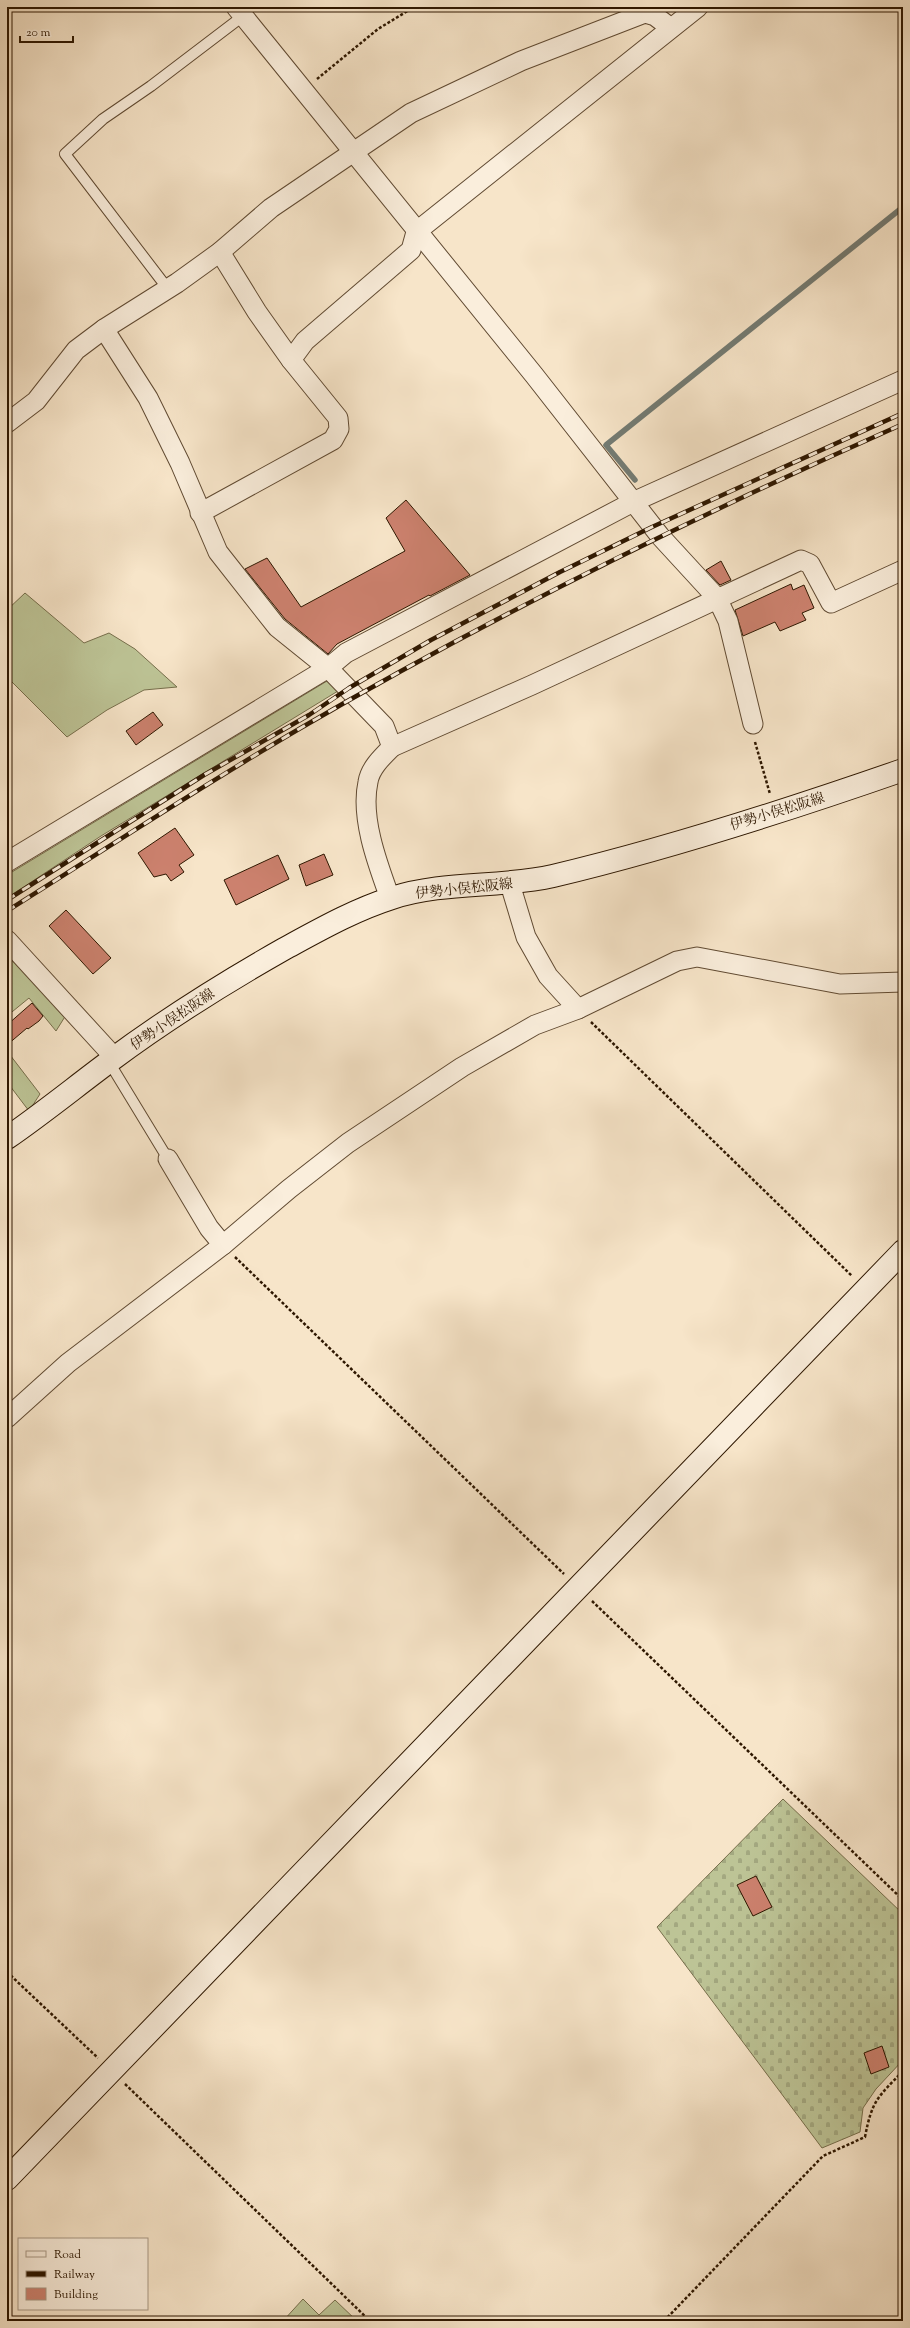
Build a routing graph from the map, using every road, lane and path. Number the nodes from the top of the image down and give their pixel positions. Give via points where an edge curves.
1 (414, 7) edge
2 (698, 7) edge
3 (239, 11) edge
4 (671, 28) junction
5 (303, 91) junction
6 (353, 153) junction
7 (416, 232) junction
8 (220, 252) junction
9 (168, 289) junction
10 (104, 329) junction
11 (291, 360) junction
12 (900, 386) edge
13 (7, 423) edge
14 (633, 502) junction
15 (200, 514) junction
16 (903, 570) edge
17 (717, 598) junction
18 (328, 668) junction
19 (753, 724) joint
20 (392, 747) junction
21 (903, 770) edge
22 (775, 813) junction
23 (7, 862) edge
24 (510, 884) junction
25 (390, 898) junction
26 (7, 940) edge
27 (903, 982) edge
28 (578, 1009) junction
29 (112, 1060) junction
30 (7, 1138) edge
31 (168, 1159) joint
32 (223, 1246) junction
33 (903, 1251) edge
34 (866, 1289) junction
35 (7, 1418) edge
36 (578, 1588) junction
37 (903, 1900) edge
38 (7, 1972) edge
39 (112, 2071) junction
40 (903, 2071) edge
41 (7, 2179) edge
42 (370, 2321) edge
43 (664, 2321) edge

1 - 5 path via 378,29
2 - 4 street
3 - 5 street
3 - 9 lane via 151,86 103,119 65,154
4 - 6 street via 655,16 644,13 521,61 411,113
4 - 7 street
5 - 6 street
6 - 7 street
6 - 8 street via 271,208
7 - 11 street via 411,250 305,341
7 - 14 street via 534,375
8 - 9 street
8 - 11 street via 257,312
9 - 10 street
10 - 13 street via 76,350 36,401
10 - 15 street via 148,398 180,463
11 - 15 street via 338,418 339,429 332,440
12 - 14 street
14 - 17 street via 660,536
14 - 18 street via 346,653
15 - 18 street via 218,552 277,627
16 - 17 street via 831,603 810,564 801,560
17 - 19 street via 728,621
17 - 20 street
18 - 20 street via 384,726
18 - 23 street
19 - 22 path via 752,731
20 - 25 street via 379,760 368,780 367,798 369,826 376,860
21 - 22 street, 伊勢小俣松阪線
22 - 24 street, 伊勢小俣松阪線 via 591,866
24 - 25 street, 伊勢小俣松阪線 via 440,888
24 - 28 street via 526,937 533,950 548,976
25 - 29 street, 伊勢小俣松阪線 via 317,930 248,969
26 - 29 street
27 - 28 street via 840,984 697,957 677,961
28 - 32 street via 535,1025 462,1067 348,1143 289,1189
28 - 34 path
29 - 30 street, 伊勢小俣松阪線
29 - 31 lane
31 - 32 street via 209,1228
32 - 35 street via 68,1363
32 - 36 path
33 - 34 street
34 - 36 street
36 - 37 path
36 - 39 street
38 - 39 path
39 - 41 street
39 - 42 path
40 - 43 path via 876,2100 870,2112 865,2137 823,2156

